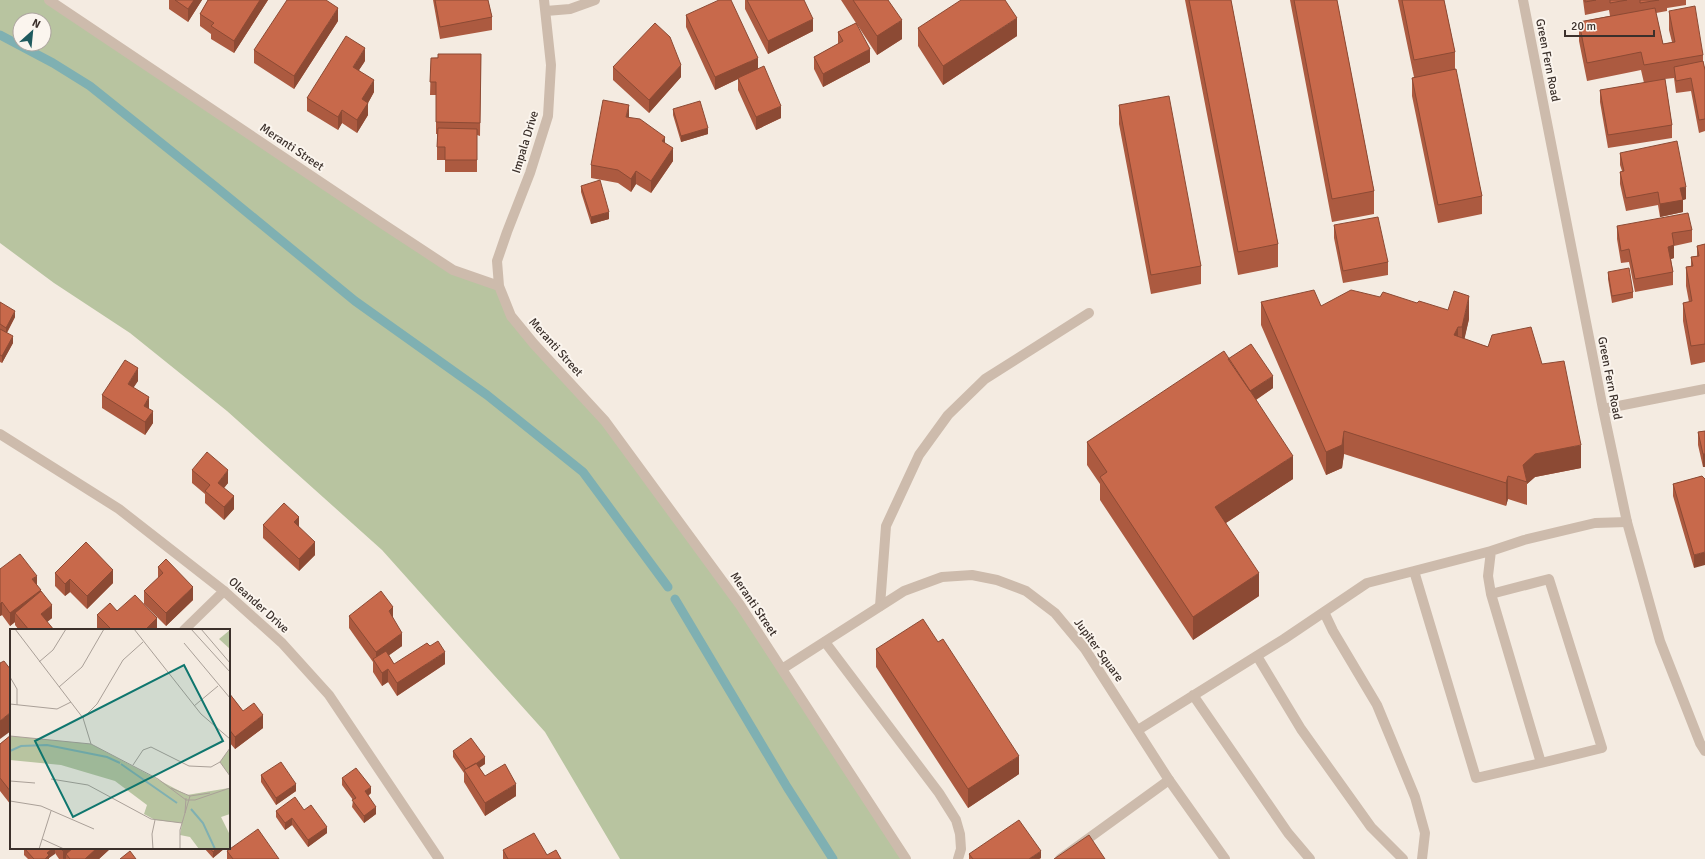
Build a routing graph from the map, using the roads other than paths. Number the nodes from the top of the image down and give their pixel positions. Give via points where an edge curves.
1 (49, 0) edge
2 (544, 0) edge
3 (594, 0) edge
4 (1522, 0) edge
5 (546, 11) junction
6 (499, 286) junction
7 (1089, 313) dead end
8 (1705, 389) edge
9 (1603, 409) junction
10 (0, 434) edge
11 (1627, 522) junction
12 (1491, 551) junction
13 (1414, 571) junction
14 (224, 591) junction
15 (1491, 594) junction
16 (880, 606) junction
17 (1324, 612) junction
18 (185, 629) edge
19 (825, 642) junction
20 (1257, 656) junction
21 (782, 669) junction
22 (1193, 695) junction
23 (1138, 730) junction
24 (1705, 752) edge
25 (1540, 763) junction
26 (1169, 780) junction
27 (439, 859) edge
28 (906, 859) edge
29 (958, 859) edge
30 (1060, 859) edge
31 (1226, 859) edge
32 (1310, 859) edge
33 (1403, 859) edge
34 (1422, 859) edge

1 - 6 street, Meranti Street via 453,270
2 - 5 street, Impala Drive
3 - 5 street via 570,9
4 - 9 street, Green Fern Road
5 - 6 street, Impala Drive via 552,65 548,116 497,261
6 - 21 street, Meranti Street via 511,316 605,421 740,605
7 - 16 street via 985,380 948,415 919,455 886,526
8 - 9 street
9 - 11 street, Green Fern Road
10 - 14 street, Oleander Drive via 119,509
11 - 12 street via 1595,523 1524,540
11 - 24 street, Green Fern Road via 1660,641
12 - 13 street
12 - 15 street via 1488,576
13 - 17 street via 1367,582
13 - 25 street via 1476,778
14 - 18 street
14 - 27 street, Oleander Drive via 282,643 329,695
15 - 25 street
15 - 25 street via 1549,579 1602,748
16 - 19 street, Jupiter Square
16 - 23 street, Jupiter Square via 904,591 942,577 972,575 996,580 1026,591 1055,613 1085,649
17 - 20 street
17 - 34 street via 1377,705 1415,797 1426,833
19 - 21 street, Jupiter Square
19 - 29 street via 939,793 956,820 961,848
20 - 22 street
20 - 33 street via 1301,729 1370,827
21 - 28 street, Meranti Street
22 - 23 street
22 - 32 street via 1288,833
23 - 26 street, Jupiter Square
26 - 30 street
26 - 31 street, Jupiter Square

